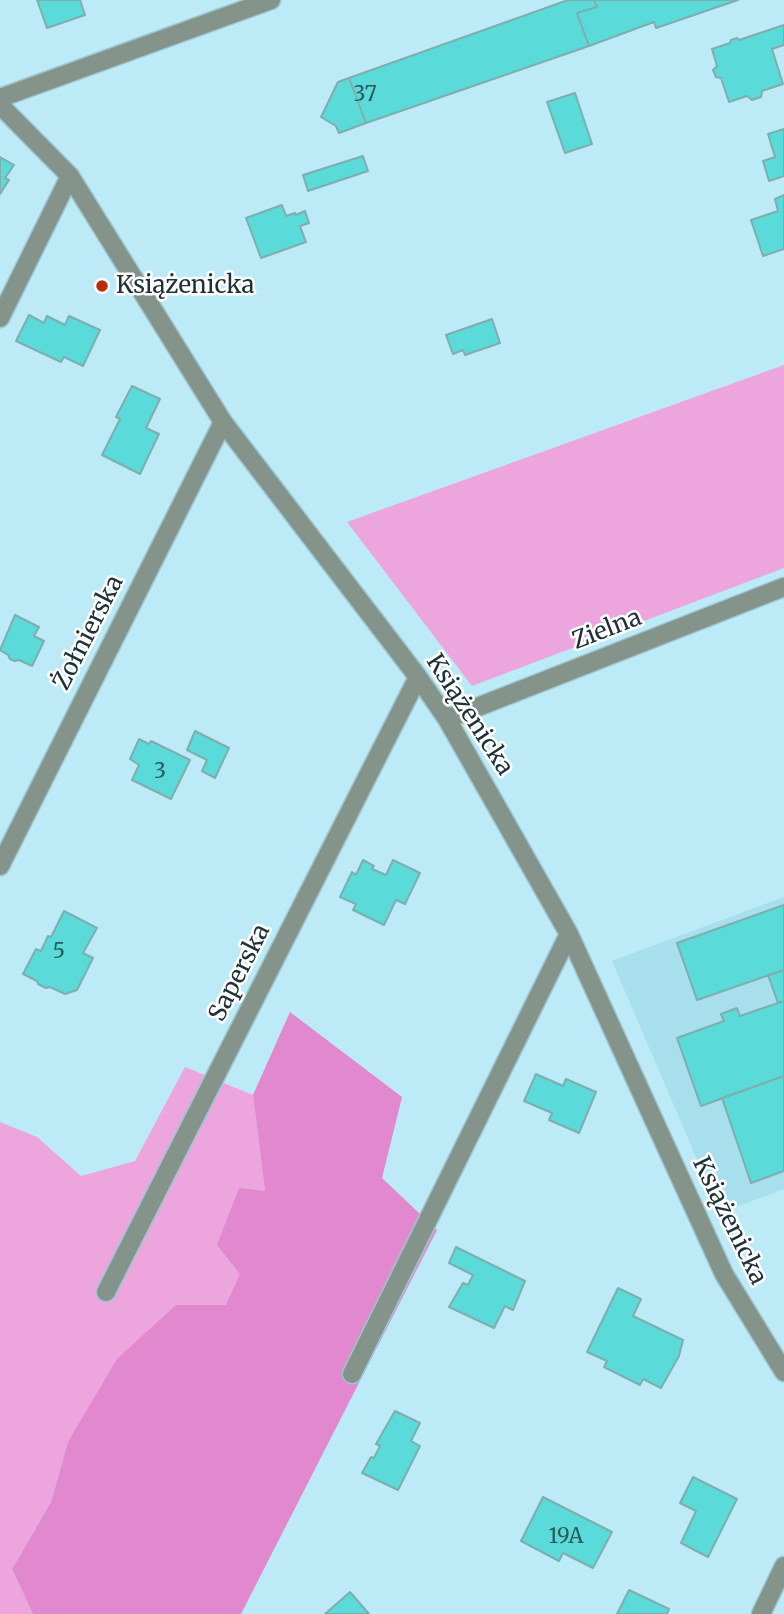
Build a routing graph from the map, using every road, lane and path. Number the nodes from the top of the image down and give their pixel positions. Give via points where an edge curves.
1 (271, 0) edge
2 (0, 98) edge
3 (0, 105) edge
4 (70, 176) junction
5 (0, 318) edge
6 (223, 422) junction
7 (784, 587) edge
8 (418, 677) junction
9 (447, 719) junction
10 (0, 866) edge
11 (569, 934) junction
12 (106, 1292) dead end
13 (784, 1372) edge
14 (352, 1374) dead end
15 (784, 1566) edge
16 (761, 1614) edge

1 - 2 street
3 - 4 street, Książenicka
4 - 5 street
4 - 6 street, Książenicka
6 - 8 street, Książenicka
6 - 10 street, Żołnierska
7 - 9 street, Zielna
8 - 9 street, Książenicka
8 - 12 street, Saperska
9 - 11 street, Książenicka
11 - 13 street, Książenicka via 724,1274
11 - 14 street
15 - 16 street

